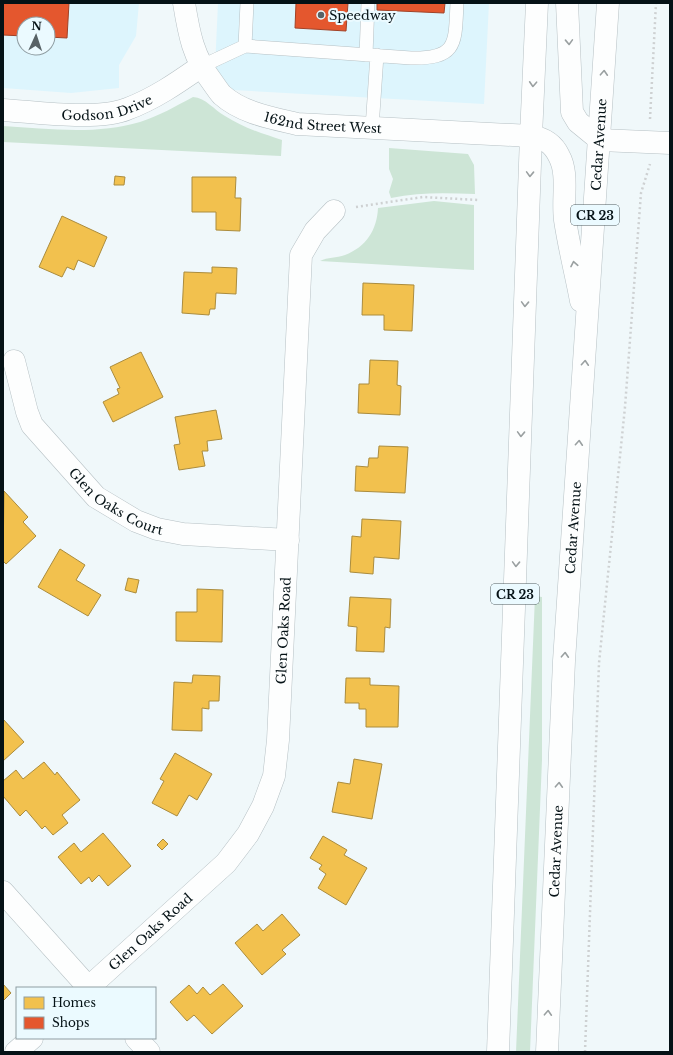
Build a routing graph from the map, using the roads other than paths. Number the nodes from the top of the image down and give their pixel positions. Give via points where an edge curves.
1 (184, 3) edge
2 (247, 3) edge
3 (368, 3) edge
4 (457, 3) edge
5 (537, 3) edge
6 (567, 3) edge
7 (608, 3) edge
8 (245, 46) junction
9 (371, 55) junction
10 (200, 67) junction
11 (3, 110) edge
12 (372, 128) junction
13 (531, 136) junction
14 (600, 140) junction
15 (660, 143) edge
16 (334, 211) road end
17 (587, 329) junction
18 (14, 361) dead end
19 (288, 540) junction
20 (3, 892) edge
21 (88, 987) edge
22 (90, 987) edge
23 (31, 1039) edge
24 (137, 1039) edge
25 (16, 1052) edge
26 (148, 1052) edge
27 (498, 1052) edge
28 (547, 1052) edge

1 - 10 main road, 162nd Street West via 188,31
2 - 8 lane
3 - 9 lane
4 - 9 lane via 454,43 448,51 425,58
5 -> 13 main road, CR 23
6 -> 14 main road via 572,112 578,122
14 -> 7 main road, Cedar Avenue / CR 23
8 - 9 lane
8 - 10 lane
9 - 12 lane
10 - 11 main road, Godson Drive via 165,92 126,110 90,115
10 - 12 main road, 162nd Street West via 222,95 267,117 297,124
12 - 13 main road, 162nd Street West
17 -> 13 main road, 162nd Street West via 565,219 563,168 560,156 544,138
13 -> 27 main road, CR 23
14 - 15 main road
14 - 17 main road, Cedar Avenue / CR 23
16 - 19 main road, Glen Oaks Road via 315,231 301,255
28 -> 17 main road, Cedar Avenue / CR 23 via 564,661
18 - 19 main road, Glen Oaks Court via 32,425 96,497 136,521 157,529 183,534
19 - 22 main road, Glen Oaks Road via 278,740 274,776 263,806 248,834 226,863
20 - 21 main road
23 - 25 main road
24 - 26 main road

